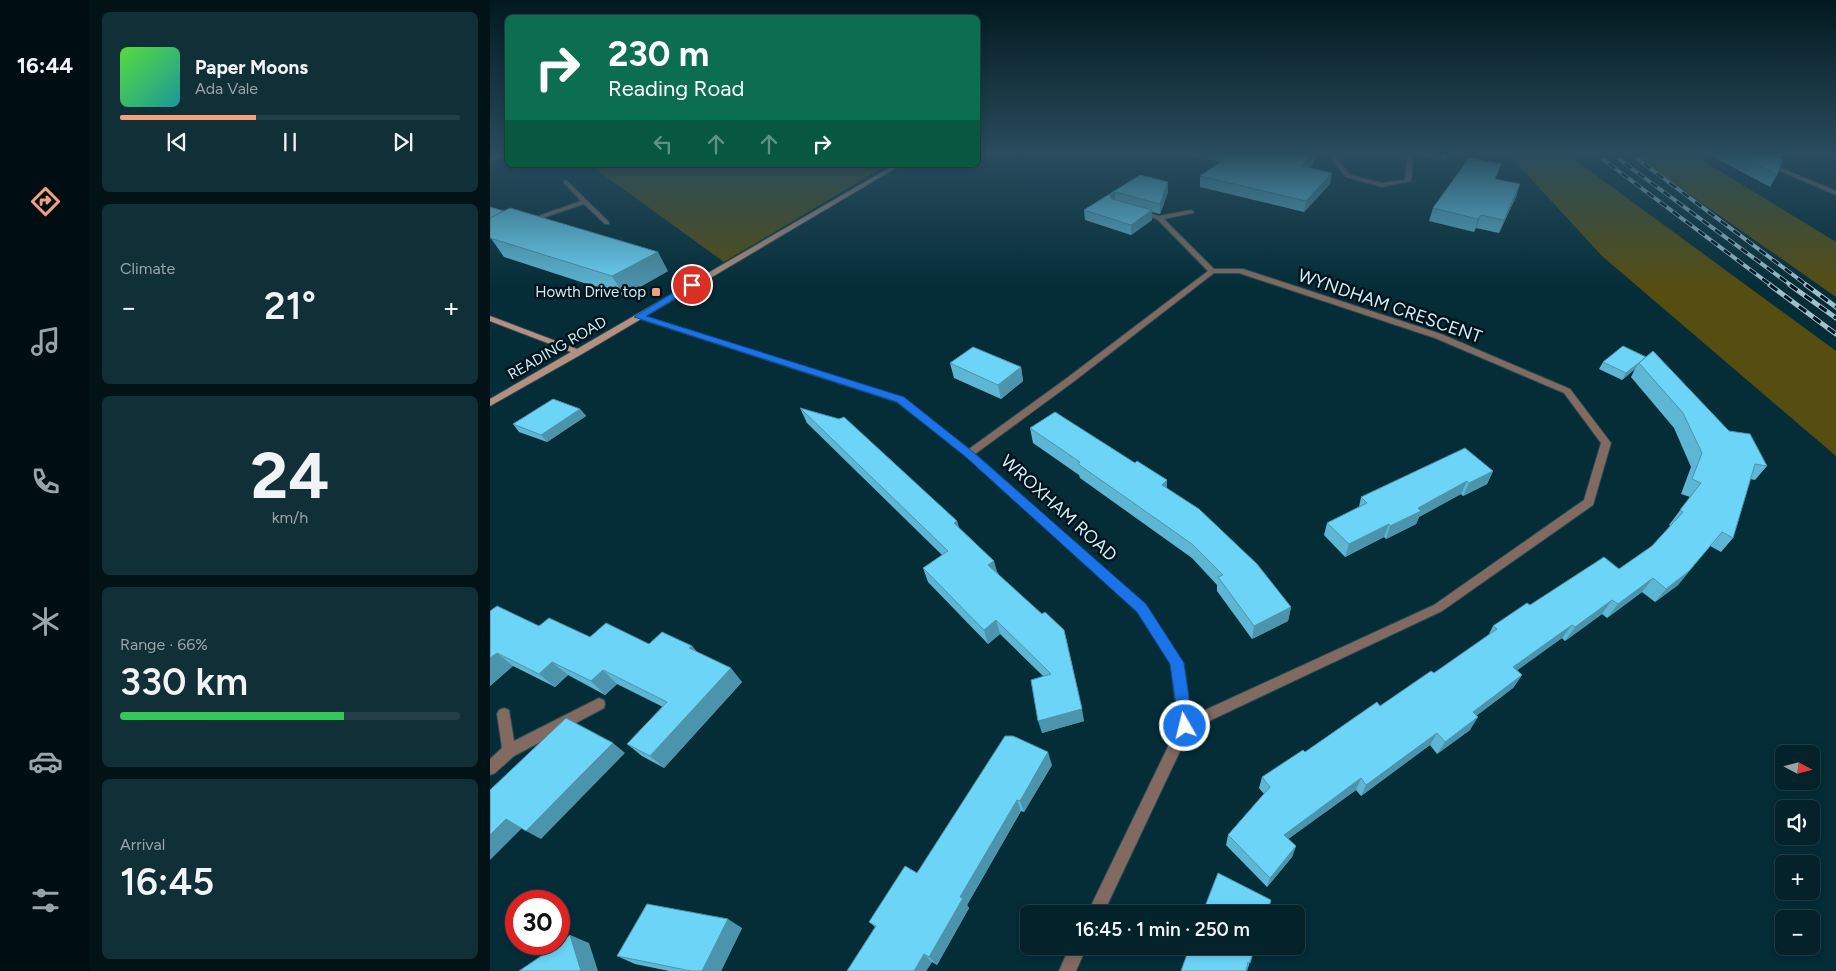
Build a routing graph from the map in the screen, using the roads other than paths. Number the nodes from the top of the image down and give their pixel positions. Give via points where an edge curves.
1 (582, 199) edge
2 (839, 199) edge
3 (585, 202) junction
4 (1133, 211) edge
5 (1191, 212) dead end
6 (1159, 218) junction
7 (608, 223) dead end
8 (520, 225) edge
9 (1212, 271) junction
10 (638, 317) junction
11 (490, 318) edge
12 (579, 352) junction
13 (490, 403) edge
14 (969, 454) junction
15 (599, 704) dead end
16 (504, 714) dead end
17 (1185, 726) junction
18 (509, 751) junction
19 (490, 768) edge
20 (1099, 905) edge
21 (1075, 955) edge
22 (1067, 971) edge

1 - 3 street
2 - 10 street, READING ROAD
3 - 7 street
3 - 8 street via 535,217
4 - 6 street
5 - 6 street
6 - 9 street
9 - 14 street
9 - 17 street, WYNDHAM CRESCENT via 1240,271 1438,336 1558,387 1567,391 1606,443 1589,502 1438,608
10 - 12 street, READING ROAD
10 - 14 street, WROXHAM ROAD via 900,400
11 - 12 street
12 - 13 street, READING ROAD
14 - 17 street, WROXHAM ROAD via 1141,608 1177,663
15 - 18 street
16 - 18 street
17 - 20 street
18 - 19 street
21 - 22 street

